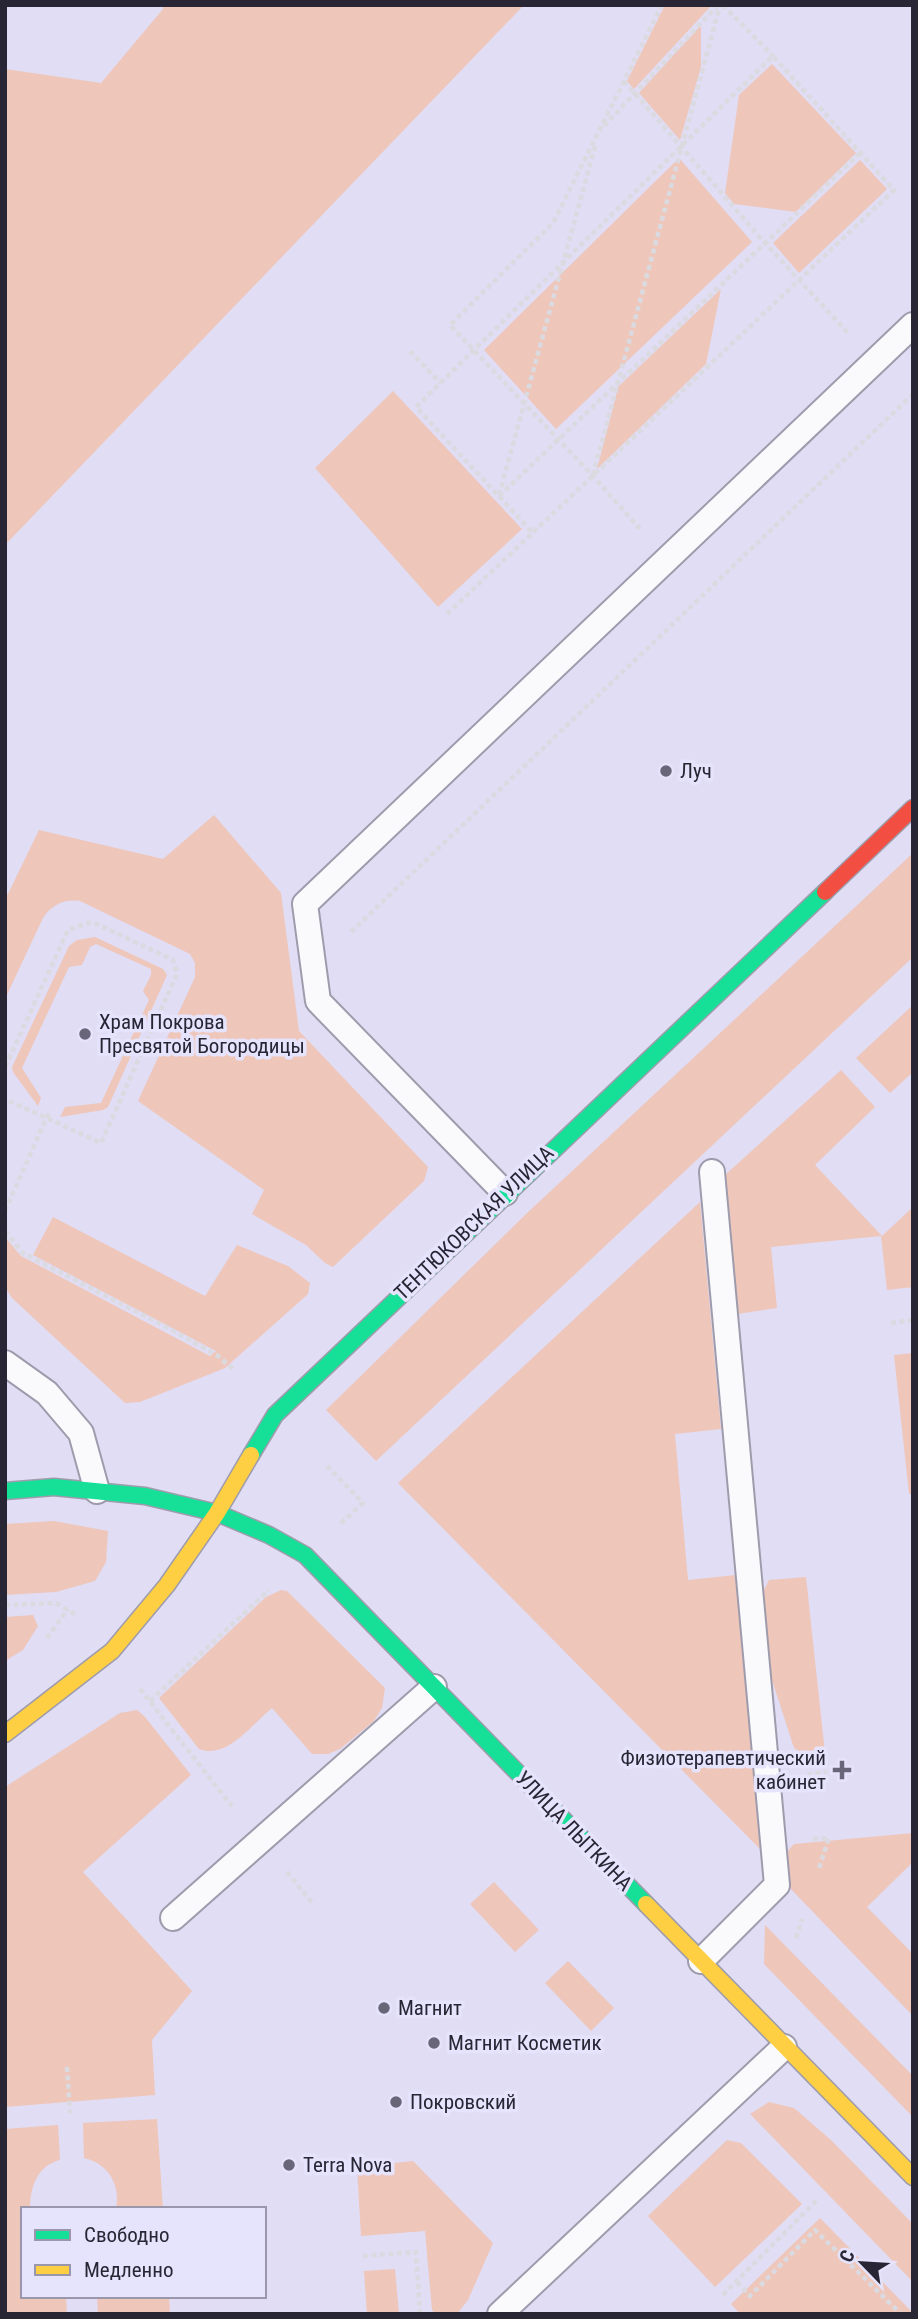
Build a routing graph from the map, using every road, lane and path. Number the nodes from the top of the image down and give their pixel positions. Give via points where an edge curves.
1 (662, 5) edge
2 (720, 5) edge
3 (772, 56) junction
4 (624, 81) junction
5 (634, 93) junction
6 (599, 131) junction
7 (682, 145) junction
8 (860, 153) junction
9 (765, 243) junction
10 (563, 263) junction
11 (798, 280) junction
12 (913, 325) edge
13 (410, 351) dead end
14 (474, 351) junction
15 (874, 362) junction
16 (440, 383) junction
17 (618, 383) junction
18 (913, 394) edge
19 (524, 404) junction
20 (558, 440) junction
21 (593, 475) junction
22 (498, 496) junction
23 (533, 533) junction
24 (666, 559) junction
25 (447, 614) dead end
26 (913, 808) edge
27 (355, 927) dead end
28 (5, 1067) edge
29 (5, 1099) edge
30 (48, 1114) junction
31 (712, 1172) dead end
32 (505, 1193) junction
33 (5, 1211) edge
34 (5, 1231) edge
35 (913, 1320) edge
36 (891, 1323) dead end
37 (5, 1363) edge
38 (234, 1370) dead end
39 (327, 1466) dead end
40 (5, 1490) edge
41 (97, 1491) junction
42 (217, 1513) junction
43 (337, 1526) dead end
44 (273, 1587) dead end
45 (5, 1605) edge
46 (111, 1651) junction
47 (434, 1687) junction
48 (149, 1701) junction
49 (5, 1734) edge
50 (827, 1772) dead end
51 (800, 1776) dead end
52 (261, 1841) junction
53 (313, 1904) dead end
54 (173, 1918) dead end
55 (701, 1961) junction
56 (785, 2047) junction
57 (67, 2067) dead end
58 (69, 2113) dead end
59 (913, 2177) edge
60 (817, 2200) dead end
61 (363, 2256) dead end
62 (737, 2282) junction
63 (723, 2295) dead end
64 (502, 2313) edge
65 (420, 2314) edge
66 (901, 2314) edge

1 - 4 path
2 - 3 path
2 - 5 path
2 - 7 path
3 - 7 path
3 - 8 path
4 - 5 path
4 - 6 path
5 - 6 path
5 - 7 path
6 - 10 path
6 - 14 path via 553,223 450,325
7 - 9 path
7 - 10 path
7 - 17 path
8 - 9 path
8 - 11 path via 894,190
9 - 11 path
9 - 17 path
10 - 14 path
10 - 19 path
11 - 15 path
11 - 21 path
12 - 15 lane
13 - 16 path
14 - 16 path
14 - 19 path
15 - 24 lane
16 - 22 path via 416,407
17 - 20 path
17 - 21 path
18 - 27 path
19 - 20 path
19 - 22 path
20 - 21 path
20 - 22 path
21 - 23 path
21 - 24 path
22 - 23 path
23 - 25 path
24 - 32 lane via 306,904 318,1001
26 - 32 street, ТЕНТЮКОВСКАЯ УЛИЦА
28 - 30 path via 68,930 97,924 173,960 177,974 101,1143
29 - 30 path
30 - 33 path
31 - 55 lane via 777,1885
32 - 42 street, ТЕНТЮКОВСКАЯ УЛИЦА via 275,1415
34 - 38 path via 23,1253 172,1330
35 - 36 path
37 - 41 lane via 47,1393 81,1433
39 - 43 path via 363,1503
40 - 41 street via 54,1487
41 - 42 street via 145,1496
42 - 46 street, ТЕНТЮКОВСКАЯ УЛИЦА via 167,1586
42 - 47 street, УЛИЦА ЛЫТКИНА via 305,1555
44 - 48 path
45 - 46 path via 56,1604 77,1615
46 - 48 path
46 - 49 street, ТЕНТЮКОВСКАЯ УЛИЦА
47 - 52 lane
47 - 55 street, УЛИЦА ЛЫТКИНА
48 - 52 path
50 - 51 path
52 - 53 path
52 - 54 lane
55 - 56 street, УЛИЦА ЛЫТКИНА
56 - 59 street, УЛИЦА ЛЫТКИНА
56 - 64 lane
57 - 58 path
60 - 62 path
61 - 65 path via 416,2252
62 - 63 path
62 - 66 path via 750,2295 815,2230

